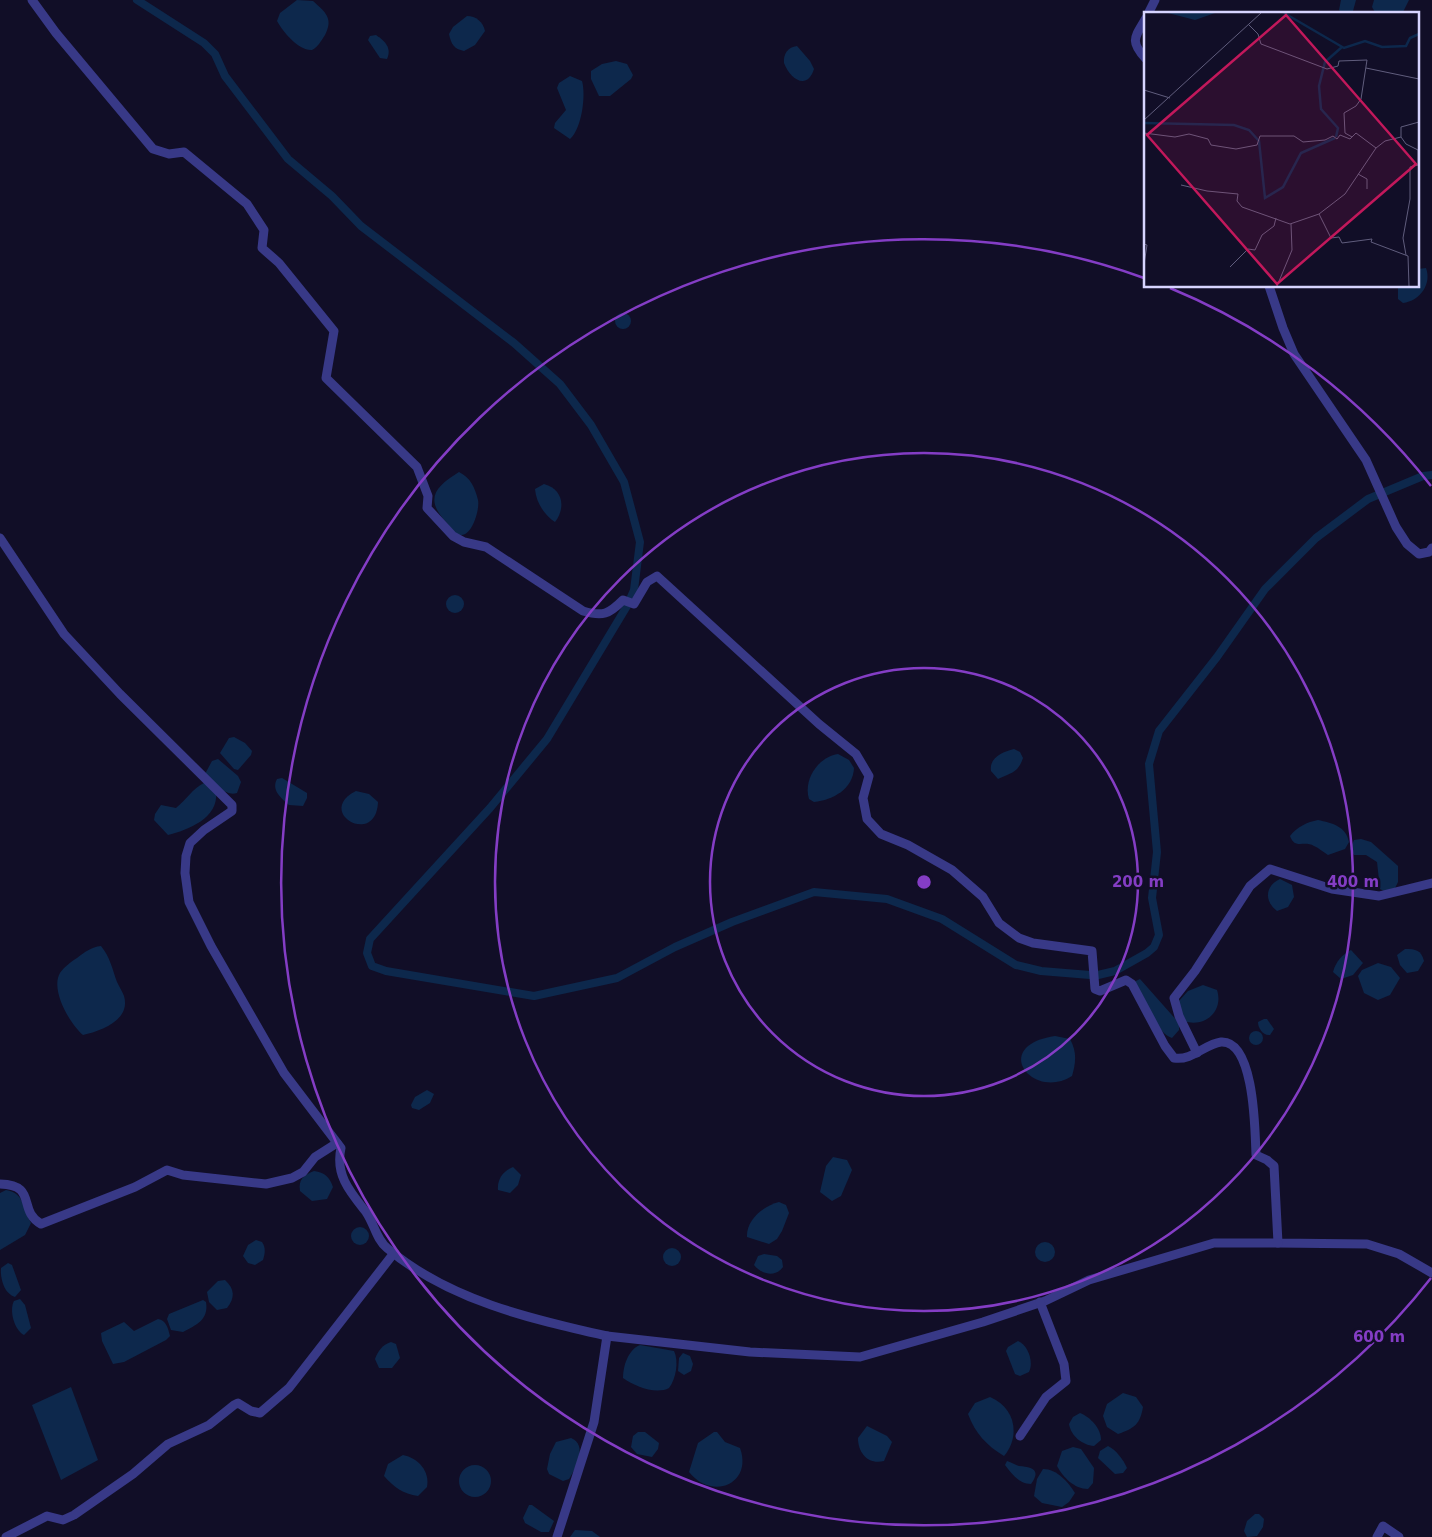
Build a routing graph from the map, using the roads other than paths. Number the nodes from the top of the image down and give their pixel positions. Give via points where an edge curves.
1 (32, 0) edge
2 (1155, 0) edge
3 (1149, 12) edge
4 (1144, 22) edge
5 (1144, 57) edge
6 (1270, 288) edge
7 (0, 538) edge
8 (1432, 548) edge
9 (1432, 883) edge
10 (1197, 1053) junction
11 (337, 1143) junction
12 (0, 1184) edge
13 (1278, 1243) junction
14 (394, 1253) junction
15 (1432, 1273) edge
16 (1040, 1302) junction
17 (607, 1336) junction
18 (1020, 1436) dead end
19 (6, 1537) edge
20 (557, 1537) edge
21 (1377, 1537) edge
22 (1399, 1537) edge

1 - 10 street via 153,149 169,154 184,152 247,204 264,230 262,248 279,263 334,331 326,378 416,467 428,496 427,508 442,526 464,542 486,546 583,611 602,614 611,612 623,600 634,604 647,582 657,576 856,754 869,776 863,798 867,819 881,834 952,870 983,897 999,923 1019,938 1092,951 1095,989 1100,991 1126,980 1132,984 1174,1058
2 - 3 street
4 - 5 street via 1134,40
6 - 8 street via 1294,354 1366,460 1396,527 1418,554
7 - 11 street via 64,634 232,805 232,811 226,817 190,843 185,873 189,902 284,1072
9 - 10 street via 1379,896 1332,889 1270,868 1250,886 1195,972 1174,998 1178,1016
10 - 13 street via 1220,1042 1227,1043 1246,1064 1256,1155 1274,1166
11 - 12 street via 315,1157 303,1172 283,1181 266,1184 167,1170 135,1187 41,1224 32,1217 25,1192 18,1186
11 - 14 street via 341,1148 340,1168 348,1190 370,1218 385,1247
13 - 15 street via 1367,1244 1398,1254
13 - 16 street via 1214,1243 1089,1280
14 - 17 street via 446,1288 536,1320
14 - 19 street via 290,1388 260,1413 234,1404 209,1425 168,1444 133,1474 74,1515 63,1520 47,1516
16 - 17 street via 860,1357 750,1352
16 - 18 street via 1064,1364 1066,1380 1046,1397
17 - 20 street via 594,1422
21 - 22 street via 1384,1526

